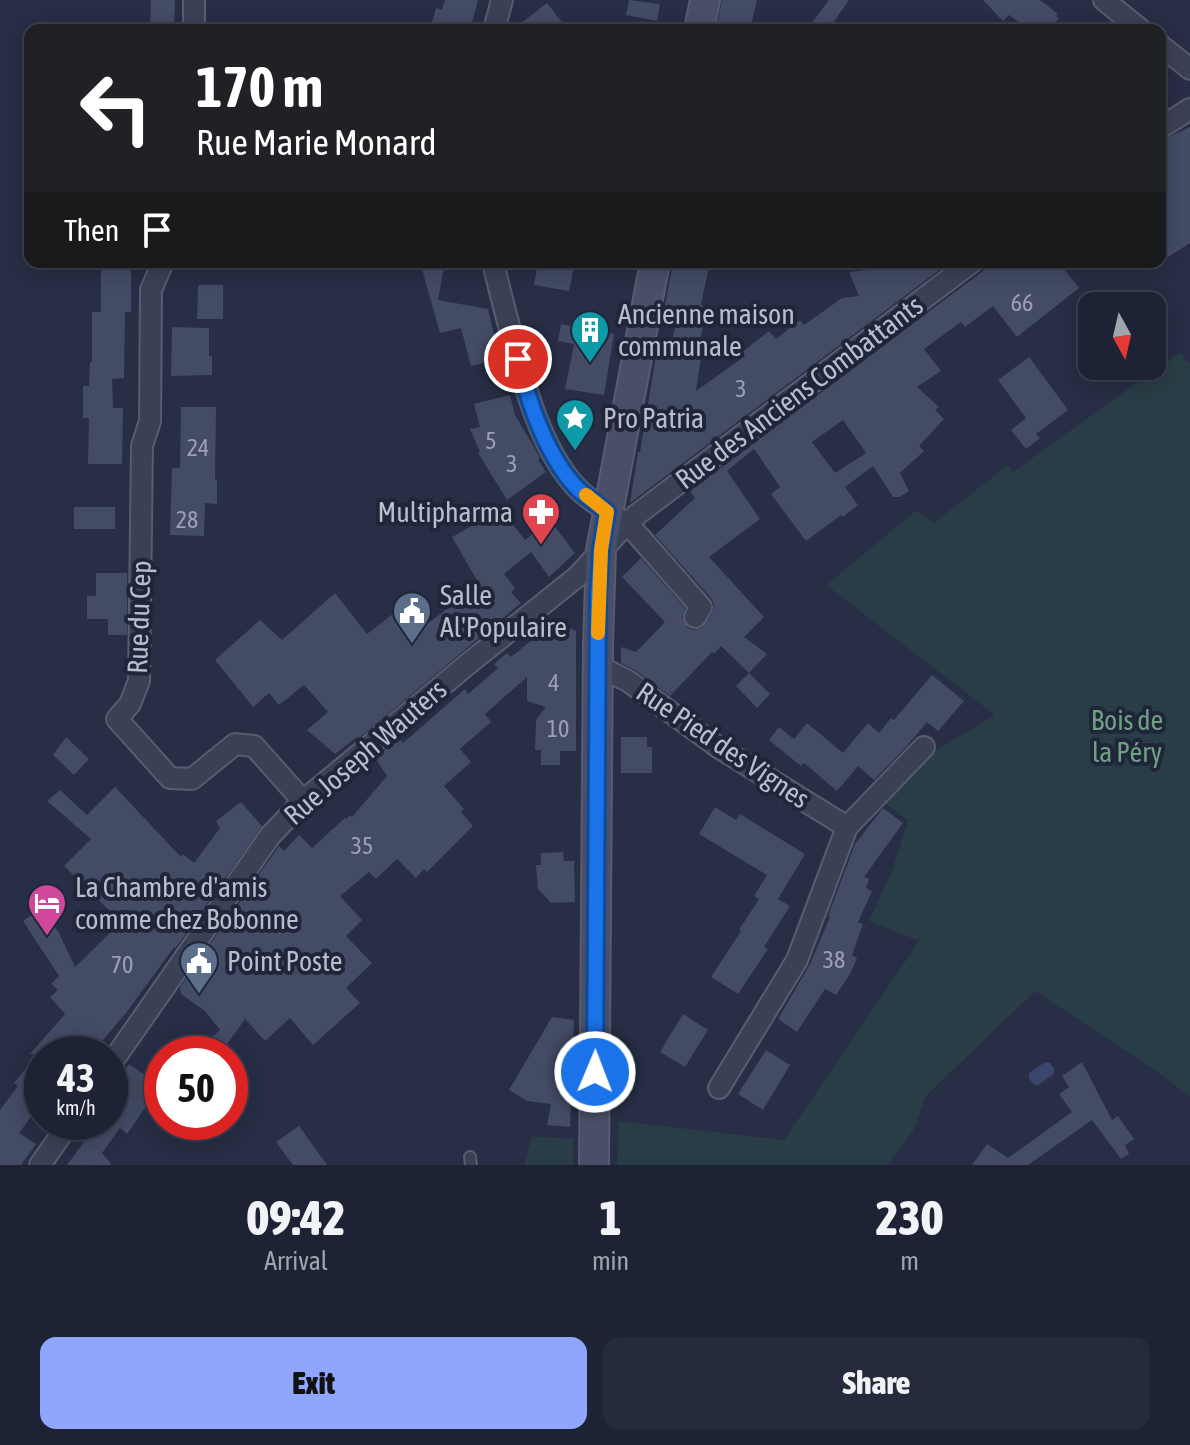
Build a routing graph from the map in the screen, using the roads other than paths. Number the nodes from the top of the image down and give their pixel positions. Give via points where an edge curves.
1 (194, 0) edge
2 (502, 0) edge
3 (705, 0) edge
4 (1104, 0) edge
5 (194, 24) edge
6 (496, 24) edge
7 (700, 24) edge
8 (1134, 24) edge
9 (1166, 50) edge
10 (1190, 69) edge
11 (1190, 109) edge
12 (1166, 124) edge
13 (160, 268) edge
14 (494, 268) edge
15 (654, 268) edge
16 (964, 268) edge
17 (617, 518) junction
18 (601, 550) junction
19 (695, 617) dead end
20 (598, 666) junction
21 (924, 747) dead end
22 (303, 801) junction
23 (847, 827) junction
24 (128, 1039) edge
25 (719, 1088) dead end
26 (57, 1140) edge
27 (40, 1165) edge
28 (594, 1165) edge

1 - 5 street
2 - 6 street
3 - 7 main road
4 - 8 street
9 - 10 street
11 - 12 street
13 - 22 street, Rue du Cep via 151,290 150,421 142,446 139,681 117,719 170,778 192,779 235,744 254,746
14 - 17 street via 524,386 561,469
15 - 17 main road
16 - 17 street, Rue des Anciens Combattants
17 - 18 main road
17 - 19 street via 701,607
18 - 20 main road
18 - 22 street, Rue Joseph Wauters via 578,576
20 - 23 street, Rue Pied des Vignes
20 - 28 main road
21 - 23 street
22 - 24 street, Rue Joseph Wauters via 270,836
23 - 25 street via 797,960
26 - 27 street

